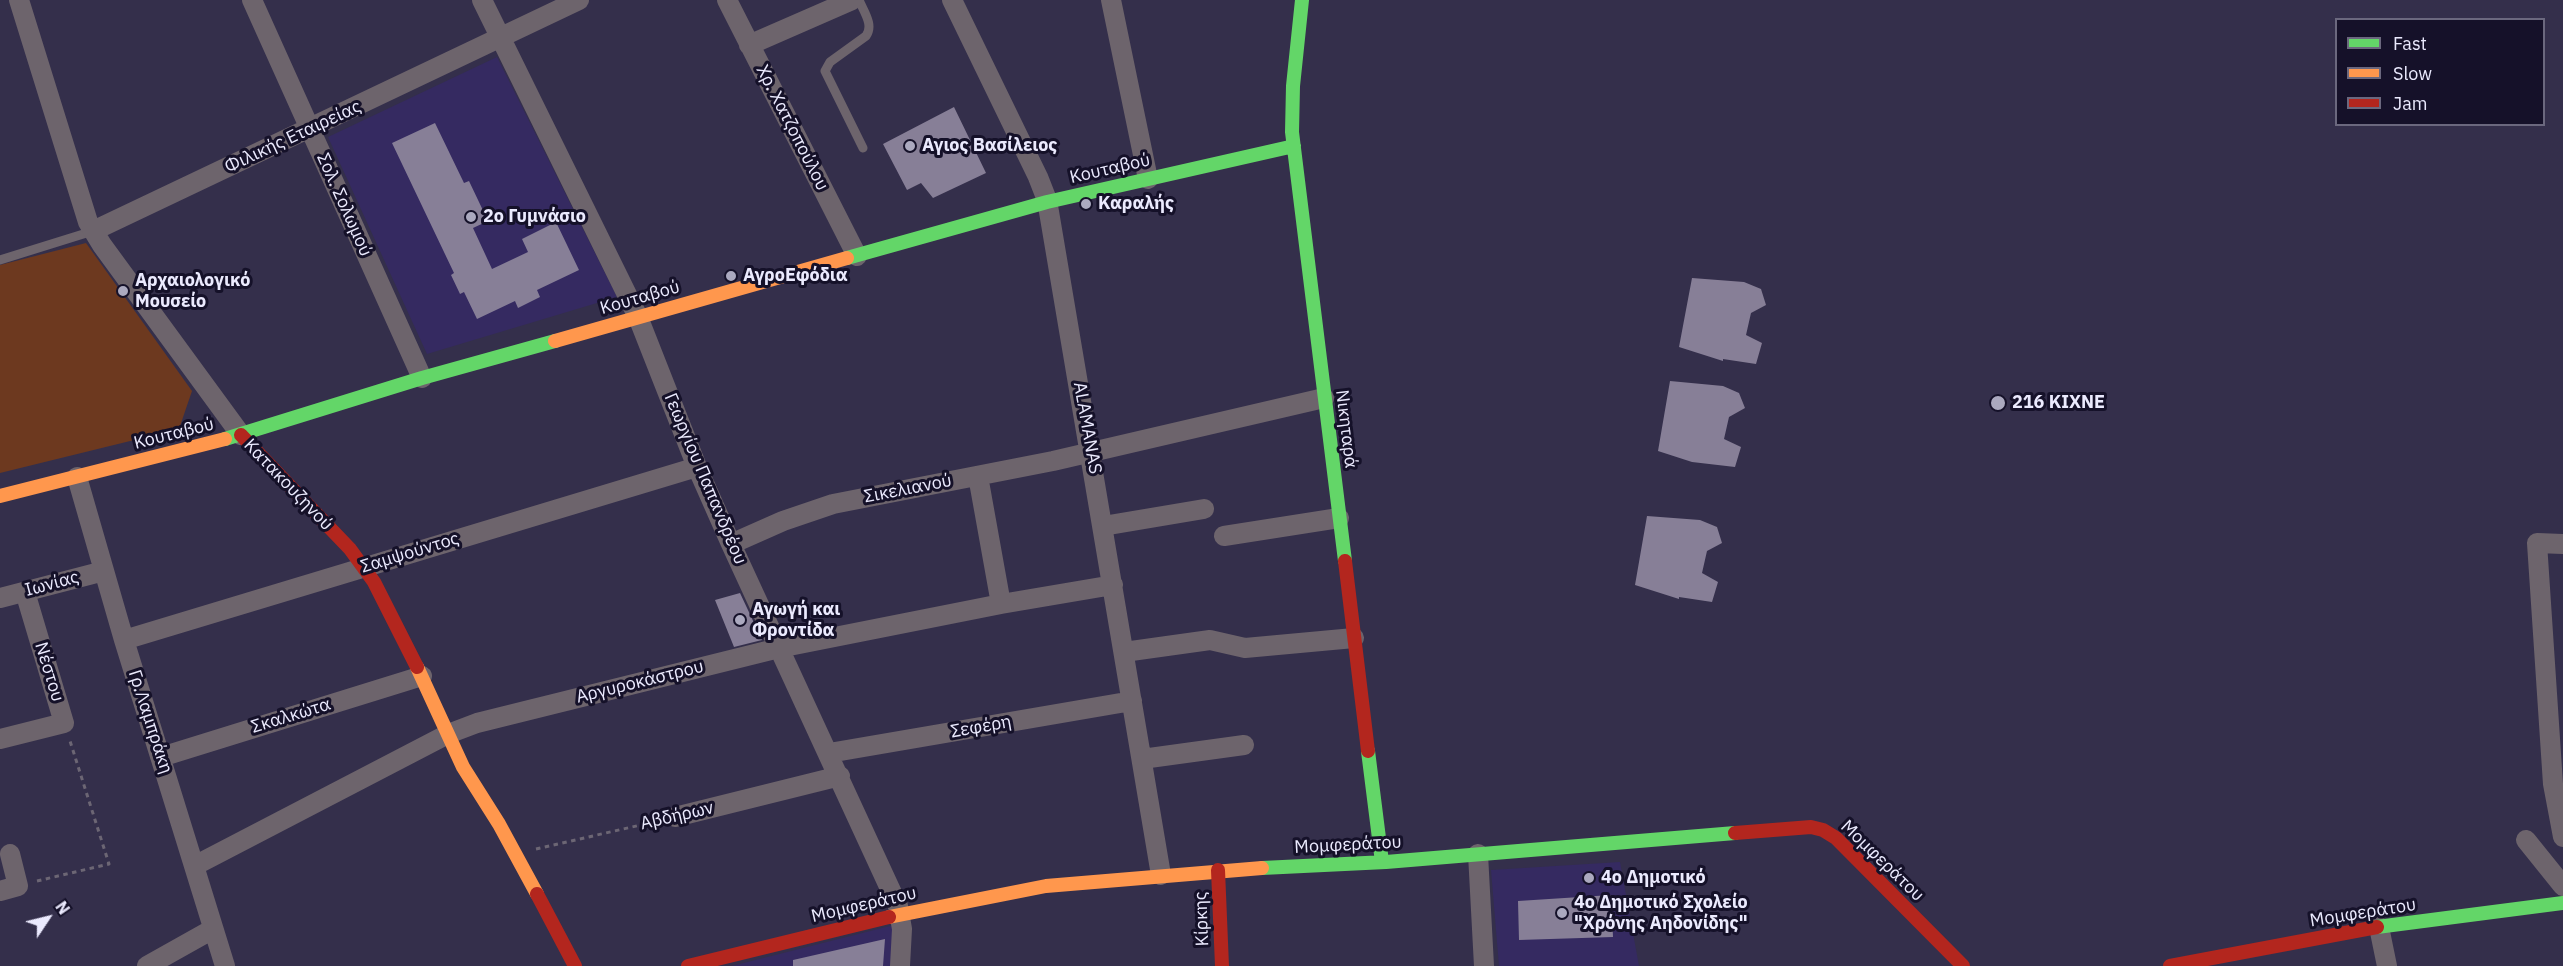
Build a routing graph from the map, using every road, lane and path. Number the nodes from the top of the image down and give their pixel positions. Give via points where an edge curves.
1 (19, 0) edge
2 (252, 0) edge
3 (482, 0) edge
4 (579, 0) edge
5 (727, 0) edge
6 (852, 0) edge
7 (859, 0) edge
8 (952, 0) edge
9 (1111, 0) edge
10 (1302, 0) edge
11 (501, 39) junction
12 (749, 45) junction
13 (309, 130) junction
14 (1294, 146) junction
15 (863, 148) dead end
16 (1148, 179) junction
17 (1047, 202) junction
18 (93, 231) junction
19 (857, 256) junction
20 (0, 260) edge
21 (638, 317) junction
22 (422, 378) junction
23 (1324, 398) junction
24 (241, 435) junction
25 (1091, 452) junction
26 (697, 467) junction
27 (978, 476) junction
28 (77, 477) junction
29 (0, 496) edge
30 (1204, 510) dead end
31 (1339, 519) junction
32 (1103, 526) junction
33 (1224, 536) dead end
34 (731, 544) junction
35 (2563, 544) edge
36 (363, 566) junction
37 (104, 571) junction
38 (1113, 585) junction
39 (25, 592) junction
40 (0, 598) edge
41 (1001, 604) junction
42 (1354, 638) junction
43 (124, 640) junction
44 (779, 648) junction
45 (1124, 652) junction
46 (422, 676) junction
47 (1132, 701) junction
48 (64, 723) junction
49 (448, 735) junction
50 (0, 739) edge
51 (1244, 745) dead end
52 (829, 753) junction
53 (161, 757) junction
54 (1142, 759) junction
55 (840, 776) junction
56 (2558, 783) edge
57 (675, 817) joint
58 (2563, 837) edge
59 (2526, 840) dead end
60 (10, 854) dead end
61 (515, 854) junction
62 (1478, 854) junction
63 (1382, 862) junction
64 (196, 865) junction
65 (1218, 870) junction
66 (1161, 875) junction
67 (2563, 886) edge
68 (9, 888) edge
69 (2563, 903) edge
70 (900, 914) junction
71 (2379, 927) junction
72 (213, 929) junction
73 (2207, 963) edge
74 (147, 966) edge
75 (225, 966) edge
76 (575, 966) edge
77 (688, 966) edge
78 (900, 966) edge
79 (1222, 966) edge
80 (1484, 966) edge
81 (1963, 966) edge
82 (2170, 966) edge
83 (2387, 966) edge

1 - 18 street, Κατακουζηνού
2 - 13 street, Σολ. Σολωμού
3 - 11 street, Γεωργίου Παπανδρέου
4 - 11 street, Φιλικής Εταιρείας
5 - 12 street, Χρ. Χατζοπούλου
6 - 12 street
7 - 15 lane via 870,31 830,62 825,71
8 - 17 street, ALAMANAS
9 - 16 street
10 - 14 street, Νικηταρά via 1293,86
11 - 13 street, Φιλικής Εταιρείας
11 - 21 street, Γεωργίου Παπανδρέου
12 - 19 street, Χρ. Χατζοπούλου
13 - 18 street, Φιλικής Εταιρείας
13 - 22 street, Σολ. Σολωμού
14 - 16 street, Κουταβού
14 - 23 street, Νικηταρά
16 - 17 street, Κουταβού
17 - 19 street, Κουταβού
17 - 25 street, ALAMANAS
18 - 20 lane, Φιλικής Εταιρείας
18 - 24 street, Κατακουζηνού
19 - 21 street, Κουταβού
21 - 22 street, Κουταβού
21 - 26 street, Γεωργίου Παπανδρέου
22 - 24 street, Κουταβού
23 - 25 street, Σικελιανού
23 - 31 street, Νικηταρά
24 - 28 street, Κουταβού
24 - 36 street, Κατακουζηνού
25 - 27 street, Σικελιανού
25 - 32 street, ALAMANAS
26 - 34 street, Γεωργίου Παπανδρέου
26 - 36 street, Σαμψούντος
27 - 34 street, Σικελιανού via 833,504 783,520
27 - 41 street
28 - 29 street, Κουταβού
28 - 37 street, Γρ.Λαμπράκη
30 - 32 street
31 - 33 street
31 - 42 street, Νικηταρά
32 - 38 street, ALAMANAS
34 - 44 street, Γεωργίου Παπανδρέου
35 - 56 street via 2537,543
36 - 43 street, Σαμψούντος
36 - 46 street, Κατακουζηνού
37 - 39 street, Ιωνίας
37 - 43 street, Γρ.Λαμπράκη
38 - 41 street, Αργυροκάστρου
38 - 45 street, ALAMANAS
39 - 40 street, Ιωνίας
39 - 48 street, Νέστου
41 - 44 street, Αργυροκάστρου
42 - 45 street via 1245,648 1210,640
42 - 63 street, Νικηταρά
43 - 53 street, Γρ.Λαμπράκη
44 - 49 street, Αργυροκάστρου via 497,717
44 - 52 street, Γεωργίου Παπανδρέου
45 - 47 street, ALAMANAS
46 - 49 street, Κατακουζηνού
46 - 53 street, Σκαλκώτα
47 - 52 street, Σεφέρη
47 - 54 street, ALAMANAS
48 - 50 street, Νέστου
48 - 68 path via 110,864
49 - 61 street, Κατακουζηνού
49 - 64 street, Αργυροκάστρου
51 - 54 street
52 - 55 street, Γεωργίου Παπανδρέου
53 - 64 street, Γρ.Λαμπράκη
54 - 66 street, ALAMANAS
55 - 57 street, Αβδήρων
55 - 70 street, Γεωργίου Παπανδρέου
56 - 58 street
57 - 61 path, Αβδήρων
59 - 67 street
60 - 68 street
61 - 76 street, Κατακουζηνού
62 - 63 street, Μομφεράτου
62 - 80 street
62 - 81 street, Μομφεράτου via 1811,827 1836,838
63 - 65 street, Μομφεράτου
64 - 72 street, Γρ.Λαμπράκη
65 - 66 street, Μομφεράτου
65 - 79 street, Κίρκης
66 - 70 street, Μομφεράτου via 1046,886
69 - 71 street, Μομφεράτου
70 - 77 street, Μομφεράτου
70 - 78 street, Γεωργίου Παπανδρέου
71 - 73 street, Μομφεράτου
71 - 83 street
72 - 74 street
72 - 75 street, Γρ.Λαμπράκη
73 - 82 street, Μομφεράτου

